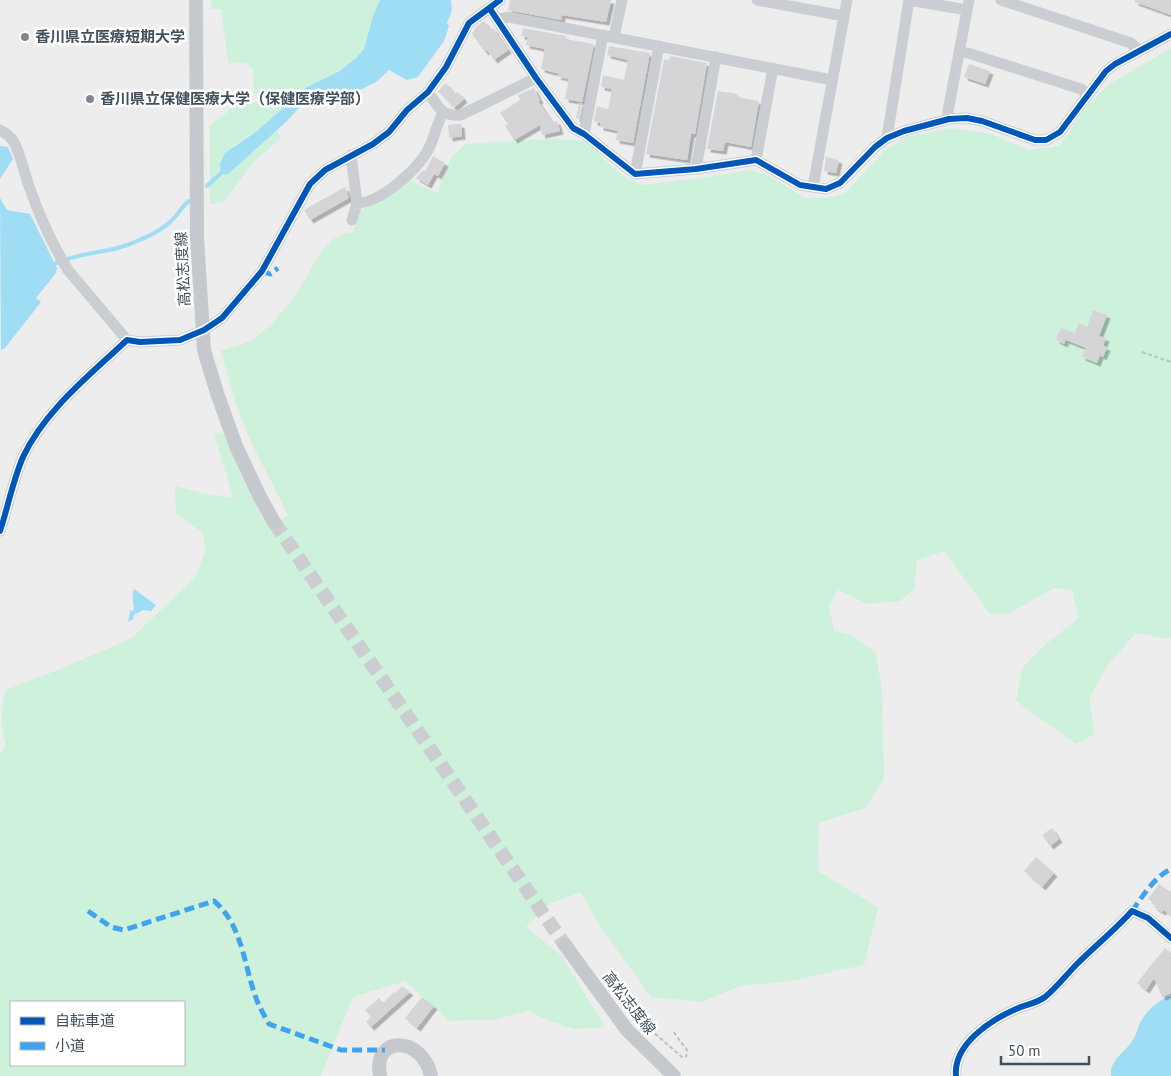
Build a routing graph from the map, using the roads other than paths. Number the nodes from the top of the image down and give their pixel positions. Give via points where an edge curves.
1 (196, 0) edge
2 (500, 0) edge
3 (622, 0) edge
4 (757, 0) edge
5 (847, 0) edge
6 (909, 0) edge
7 (1001, 0) edge
8 (968, 5) edge
9 (490, 9) junction
10 (844, 16) junction
11 (497, 20) junction
12 (1171, 34) edge
13 (609, 36) junction
14 (659, 46) junction
15 (1139, 51) junction
16 (960, 52) junction
17 (716, 57) junction
18 (773, 68) junction
19 (536, 78) junction
20 (832, 80) junction
21 (428, 92) junction
22 (1088, 95) junction
23 (443, 113) junction
24 (949, 119) junction
25 (0, 130) edge
26 (584, 134) junction
27 (887, 138) junction
28 (351, 155) junction
29 (756, 160) junction
30 (696, 169) junction
31 (635, 174) junction
32 (813, 187) junction
33 (358, 203) junction
34 (352, 220) dead end
35 (204, 330) junction
36 (127, 340) junction
37 (274, 522) tunnel mouth
38 (0, 531) edge
39 (1171, 938) edge
40 (565, 945) tunnel mouth
41 (380, 1076) edge
42 (431, 1076) edge
43 (674, 1076) edge
44 (956, 1076) edge

1 - 35 main road, 高松志度線 via 197,237
2 - 9 street
3 - 13 street
4 - 10 street
5 - 10 street
6 - 8 street
6 - 27 street
7 - 15 street via 1131,43
8 - 16 street
9 - 11 street
9 - 21 street via 469,23 446,68
10 - 20 street
11 - 13 street via 508,17
11 - 19 street
12 - 15 street
13 - 14 street
13 - 26 street
14 - 17 street
14 - 31 street
15 - 22 street via 1106,71
16 - 22 street via 1082,90
16 - 24 street
17 - 18 street
17 - 30 street
18 - 20 street
18 - 29 street
19 - 23 street via 460,115
19 - 26 street via 573,128
20 - 32 street
21 - 23 street
21 - 28 street via 389,132
22 - 24 street via 1060,132 1046,140 1035,140 974,119
23 - 33 street via 424,157 383,194
24 - 27 street
25 - 36 street via 8,133 14,143 60,258
26 - 31 street
27 - 32 street via 840,183 826,189
28 - 33 street
28 - 35 street via 325,170 310,184 262,270 222,318
29 - 30 street
29 - 32 street via 800,185
30 - 31 street
33 - 34 street
35 - 36 street via 180,340
35 - 37 main road, 高松志度線 via 204,350 230,428
36 - 38 street via 60,404 30,445
39 - 44 street via 1148,918 1132,911 1043,998 999,1017 969,1040 959,1057
40 - 43 main road, 高松志度線 via 627,1030
41 - 42 main road via 379,1062 385,1050 395,1045 404,1045 422,1055

